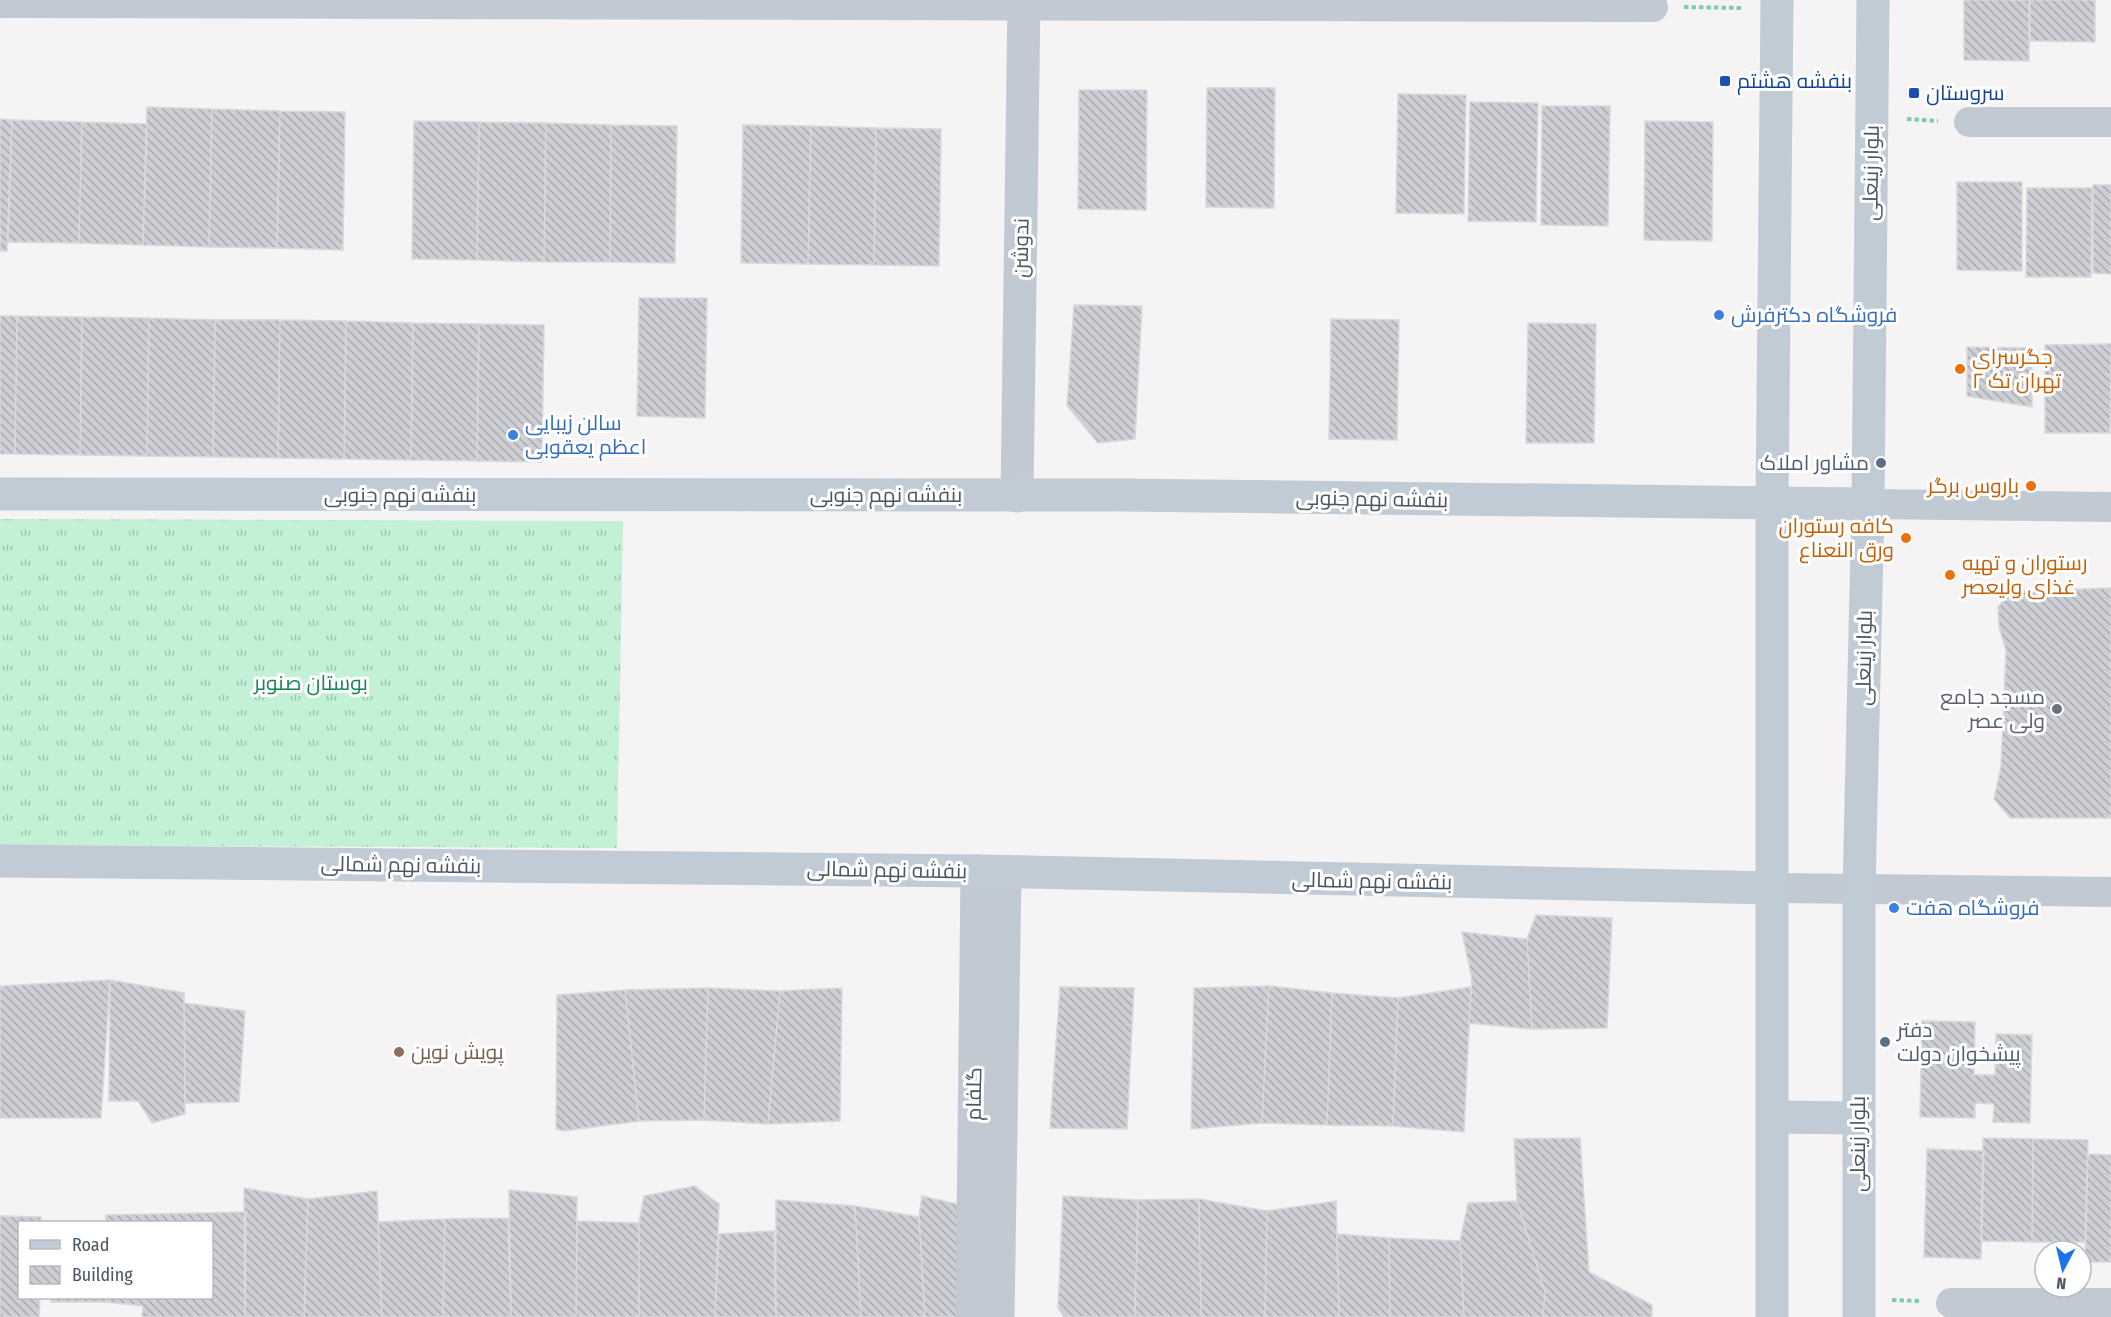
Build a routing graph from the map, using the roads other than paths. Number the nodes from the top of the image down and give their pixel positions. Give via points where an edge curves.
1 (1873, 0) edge
2 (0, 3) edge
3 (1024, 4) edge
4 (1777, 4) edge
5 (1653, 7) road end
6 (1969, 122) road end
7 (2111, 122) edge
8 (0, 494) edge
9 (1017, 496) junction
10 (1772, 504) junction
11 (1868, 504) junction
12 (2111, 507) edge
13 (0, 861) edge
14 (991, 871) junction
15 (1773, 888) junction
16 (1859, 889) junction
17 (2111, 892) edge
18 (1773, 1117) junction
19 (1858, 1118) junction
20 (1951, 1303) road end
21 (2111, 1303) edge
22 (1859, 1308) edge
23 (972, 1317) edge
24 (998, 1317) edge
25 (1772, 1317) edge

1 - 11 main road, بلوار زینعلی
2 - 3 street
3 - 5 street
3 - 9 street, ندوشن
4 - 10 main road
6 - 7 street
8 - 9 main road, بنفشه نهم جنوبی
9 - 10 main road, بنفشه نهم جنوبی
10 - 11 main road, بنفشه نهم جنوبی
10 - 15 main road
11 - 12 street
11 - 16 main road, بلوار زینعلی
13 - 14 main road, بنفشه نهم شمالی
14 - 15 main road, بنفشه نهم شمالی
14 - 23 street, گلفام
14 - 24 street, گلفام
15 - 16 street
15 - 18 main road
16 - 17 street
16 - 19 main road, بلوار زینعلی
18 - 19 main road
18 - 25 main road
19 - 22 main road, بلوار زینعلی
20 - 21 street

